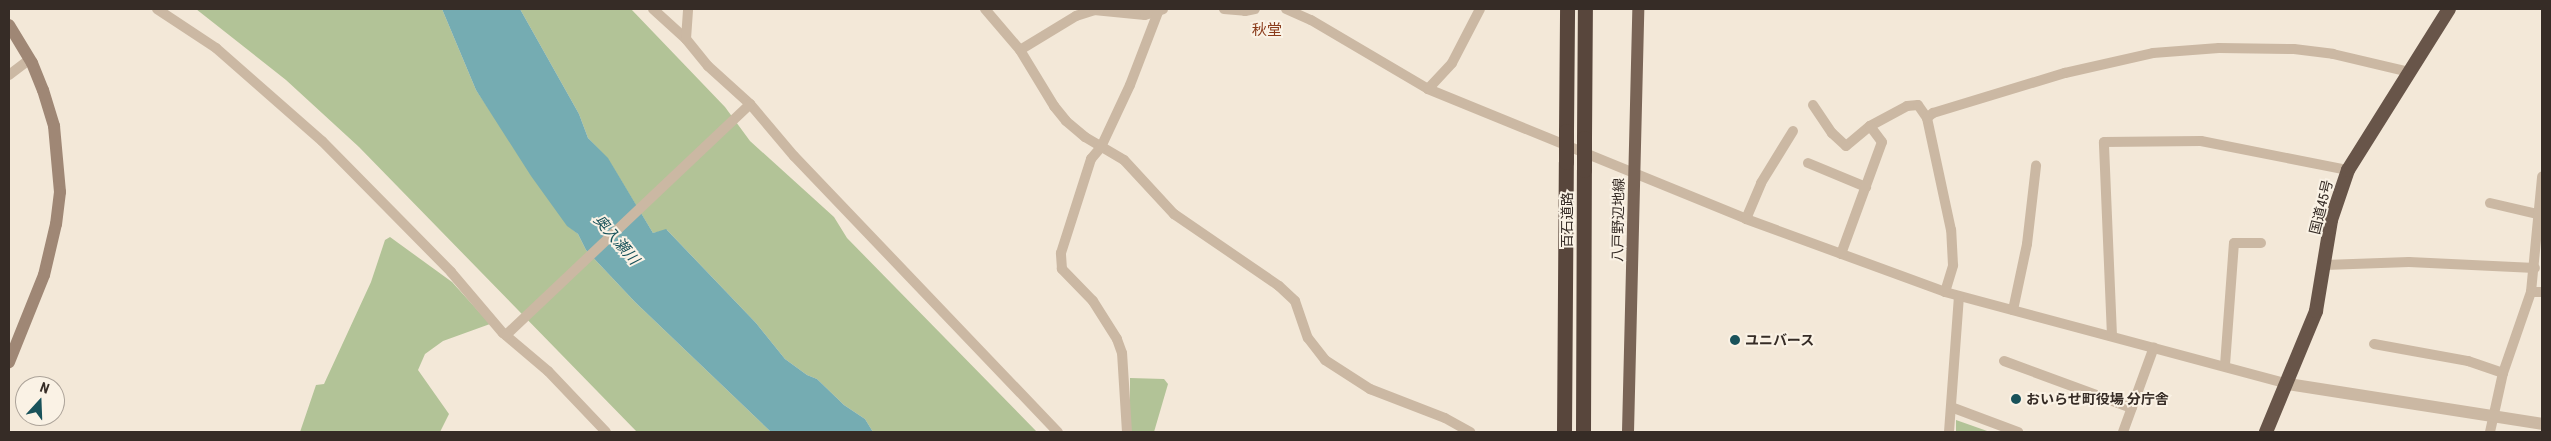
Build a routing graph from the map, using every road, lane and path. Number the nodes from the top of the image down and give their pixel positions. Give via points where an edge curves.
1 (157, 9) edge
2 (653, 9) edge
3 (688, 9) edge
4 (985, 9) edge
5 (1224, 9) edge
6 (1255, 9) edge
7 (1286, 9) edge
8 (1480, 9) edge
9 (1567, 9) edge
10 (1585, 9) edge
11 (1638, 9) edge
12 (2450, 9) edge
13 (1094, 10) edge
14 (1161, 10) edge
15 (9, 26) edge
16 (686, 39) junction
17 (1020, 50) junction
18 (30, 59) junction
19 (2410, 72) junction
20 (9, 75) edge
21 (1428, 89) junction
22 (1813, 105) dead end
23 (747, 106) junction
24 (1927, 118) junction
25 (1870, 126) junction
26 (1793, 131) dead end
27 (1101, 147) junction
28 (1808, 164) dead end
29 (2036, 166) dead end
30 (2348, 170) junction
31 (1634, 175) junction
32 (2542, 177) edge
33 (1866, 187) junction
34 (2541, 193) edge
35 (2490, 203) dead end
36 (2537, 214) junction
37 (1746, 219) junction
38 (2261, 243) dead end
39 (1841, 254) junction
40 (2325, 265) junction
41 (2535, 268) junction
42 (1946, 292) junction
43 (2531, 292) junction
44 (2542, 292) edge
45 (1959, 296) junction
46 (2013, 310) junction
47 (510, 333) junction
48 (2112, 336) junction
49 (2374, 344) dead end
50 (2154, 348) junction
51 (2004, 361) dead end
52 (9, 362) edge
53 (2225, 365) junction
54 (2503, 373) junction
55 (2288, 384) junction
56 (1951, 407) junction
57 (2132, 408) junction
58 (2495, 416) junction
59 (2542, 424) edge
60 (606, 432) edge
61 (1058, 432) edge
62 (1127, 432) edge
63 (1470, 432) edge
64 (1564, 432) edge
65 (1583, 432) edge
66 (1628, 432) edge
67 (1949, 432) edge
68 (2018, 432) edge
69 (2123, 432) edge
70 (2266, 432) edge
71 (2490, 432) edge

1 - 47 street via 216,48 334,153
2 - 16 street
3 - 16 street
4 - 17 street
5 - 6 street
7 - 21 street via 1311,20
8 - 21 street via 1452,63
9 - 64 highway, 百石道路, bridge
10 - 65 highway, 百石道路, bridge
11 - 31 main road, 八戸野辺地線
12 - 19 highway, 国道45号
13 - 14 street via 1133,15
13 - 17 street via 1076,16
14 - 27 street
15 - 18 main road
16 - 23 street
17 - 27 street via 1054,106 1079,132
18 - 20 street
18 - 52 main road via 54,126 60,192 44,275
19 - 24 street via 2333,54 2294,49 2219,48 2153,53 1982,96
19 - 30 highway, 国道45号
21 - 31 street
22 - 25 street via 1832,133 1846,146
23 - 47 street
23 - 61 street
24 - 25 street via 1918,105 1913,104
24 - 42 street via 1951,230 1953,266
25 - 33 street via 1882,142
26 - 37 street via 1761,183
27 - 62 street via 1092,159 1066,234 1062,269 1093,301 1118,339 1122,353
27 - 63 street via 1124,160 1174,214 1285,291 1301,310 1308,338 1325,360 1370,389 1445,418
28 - 33 street
29 - 46 street via 2027,244
30 - 40 highway, 国道45号 via 2332,220
30 - 48 street via 2201,141 2104,142
31 - 37 street
31 - 66 main road, 八戸野辺地線
32 - 34 street
33 - 39 street
34 - 36 street
35 - 36 street
36 - 41 street
37 - 39 street
38 - 53 street via 2234,243
39 - 42 street
40 - 41 street via 2409,262
40 - 55 highway, 国道45号 via 2316,312
41 - 43 street
42 - 45 street
43 - 44 street
43 - 54 street
45 - 46 street
45 - 56 street
46 - 48 street
47 - 60 street
48 - 50 street
49 - 54 street via 2468,361
50 - 53 street
50 - 57 street
51 - 57 street
53 - 55 street
54 - 58 street
55 - 58 street
55 - 70 highway, 国道45号
56 - 67 street
56 - 68 street
57 - 69 street
58 - 59 street
58 - 71 street

